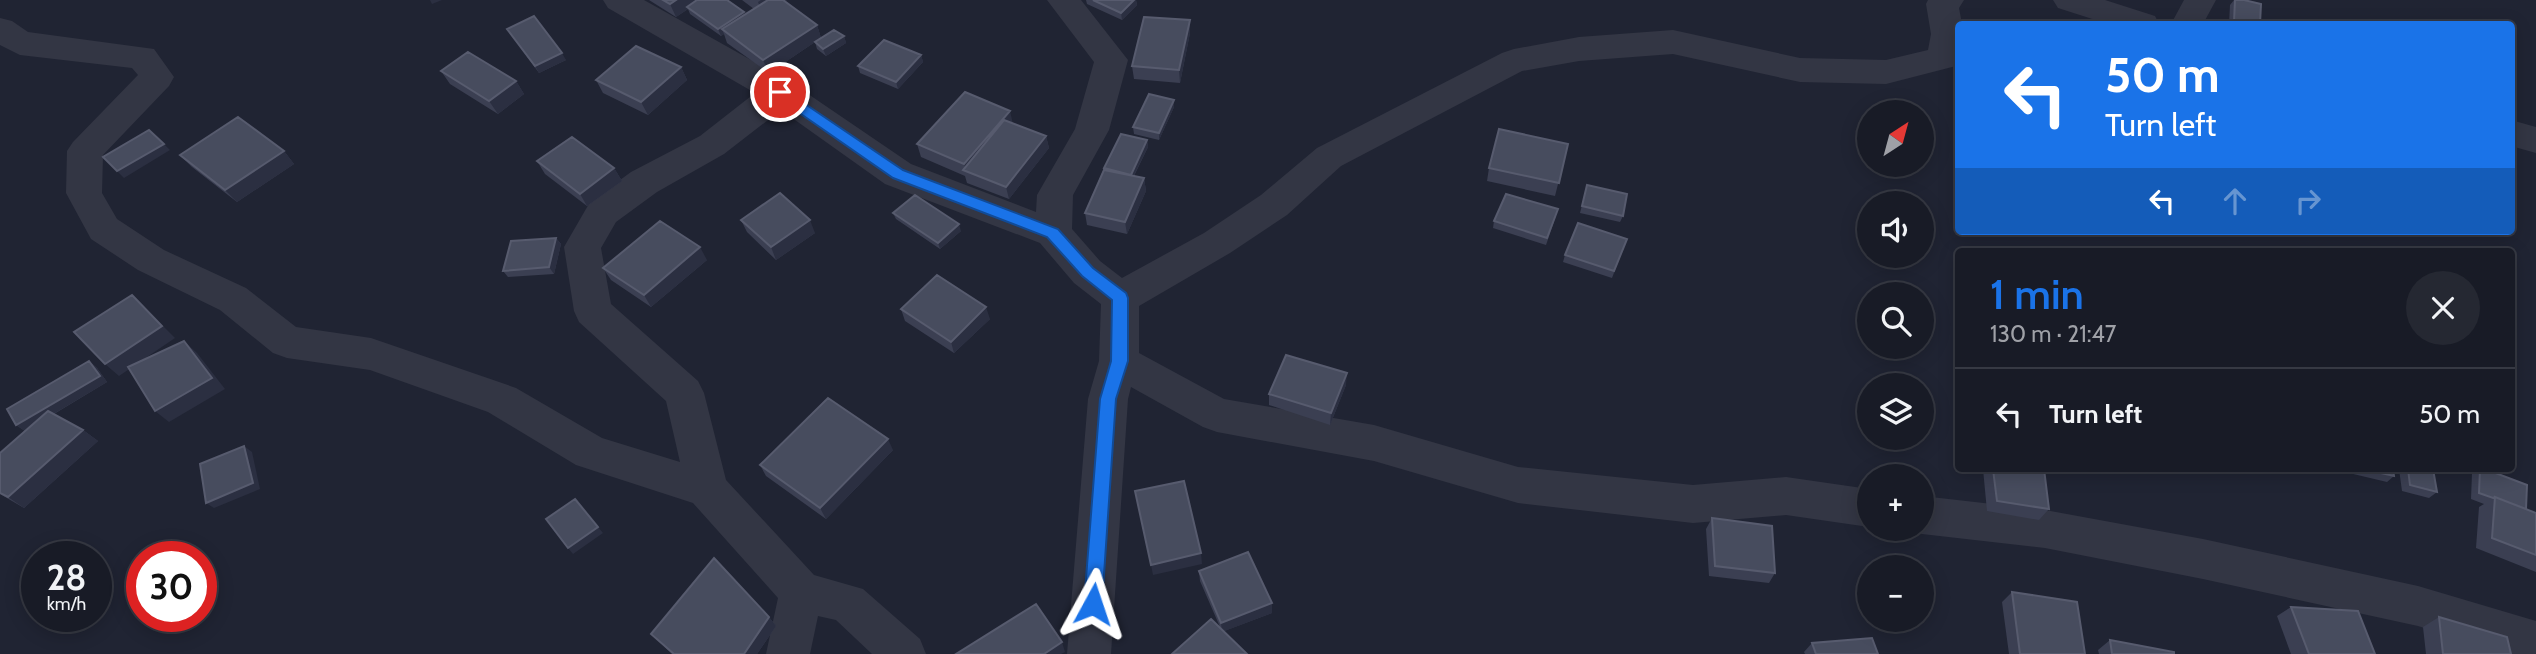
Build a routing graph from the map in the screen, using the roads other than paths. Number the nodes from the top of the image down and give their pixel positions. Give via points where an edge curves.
1 (619, 0) edge
2 (1063, 0) edge
3 (1948, 0) edge
4 (2069, 0) edge
5 (2200, 0) edge
6 (2134, 21) edge
7 (2189, 21) edge
8 (0, 29) edge
9 (780, 92) junction
10 (2515, 134) edge
11 (2536, 140) edge
12 (1053, 233) junction
13 (1120, 298) junction
14 (1119, 361) junction
15 (706, 489) junction
16 (1857, 506) edge
17 (1934, 515) edge
18 (802, 592) junction
19 (2536, 642) edge
20 (788, 654) edge
21 (904, 654) edge
22 (1089, 654) edge

1 - 9 street
2 - 12 street via 1111,60 1092,130 1055,195
3 - 13 street via 1942,4 1947,34 1944,58 1886,72 1800,70 1673,43 1579,49 1514,61 1329,157 1274,205
4 - 6 street
5 - 7 street
8 - 15 street via 20,43 142,57 157,77 85,152 84,193 104,229 151,260 233,299 287,342 372,354 502,400 590,452
9 - 12 street via 898,174
9 - 15 street via 712,145 644,182 603,212 582,247 593,311 684,393
10 - 11 street
12 - 13 street via 1087,272
13 - 14 street
14 - 16 street via 1217,415 1374,443 1518,485 1693,504 1786,496
14 - 22 street via 1108,399
15 - 18 street
17 - 19 street via 2045,529 2203,559 2418,606
18 - 20 street
18 - 21 street via 848,603

